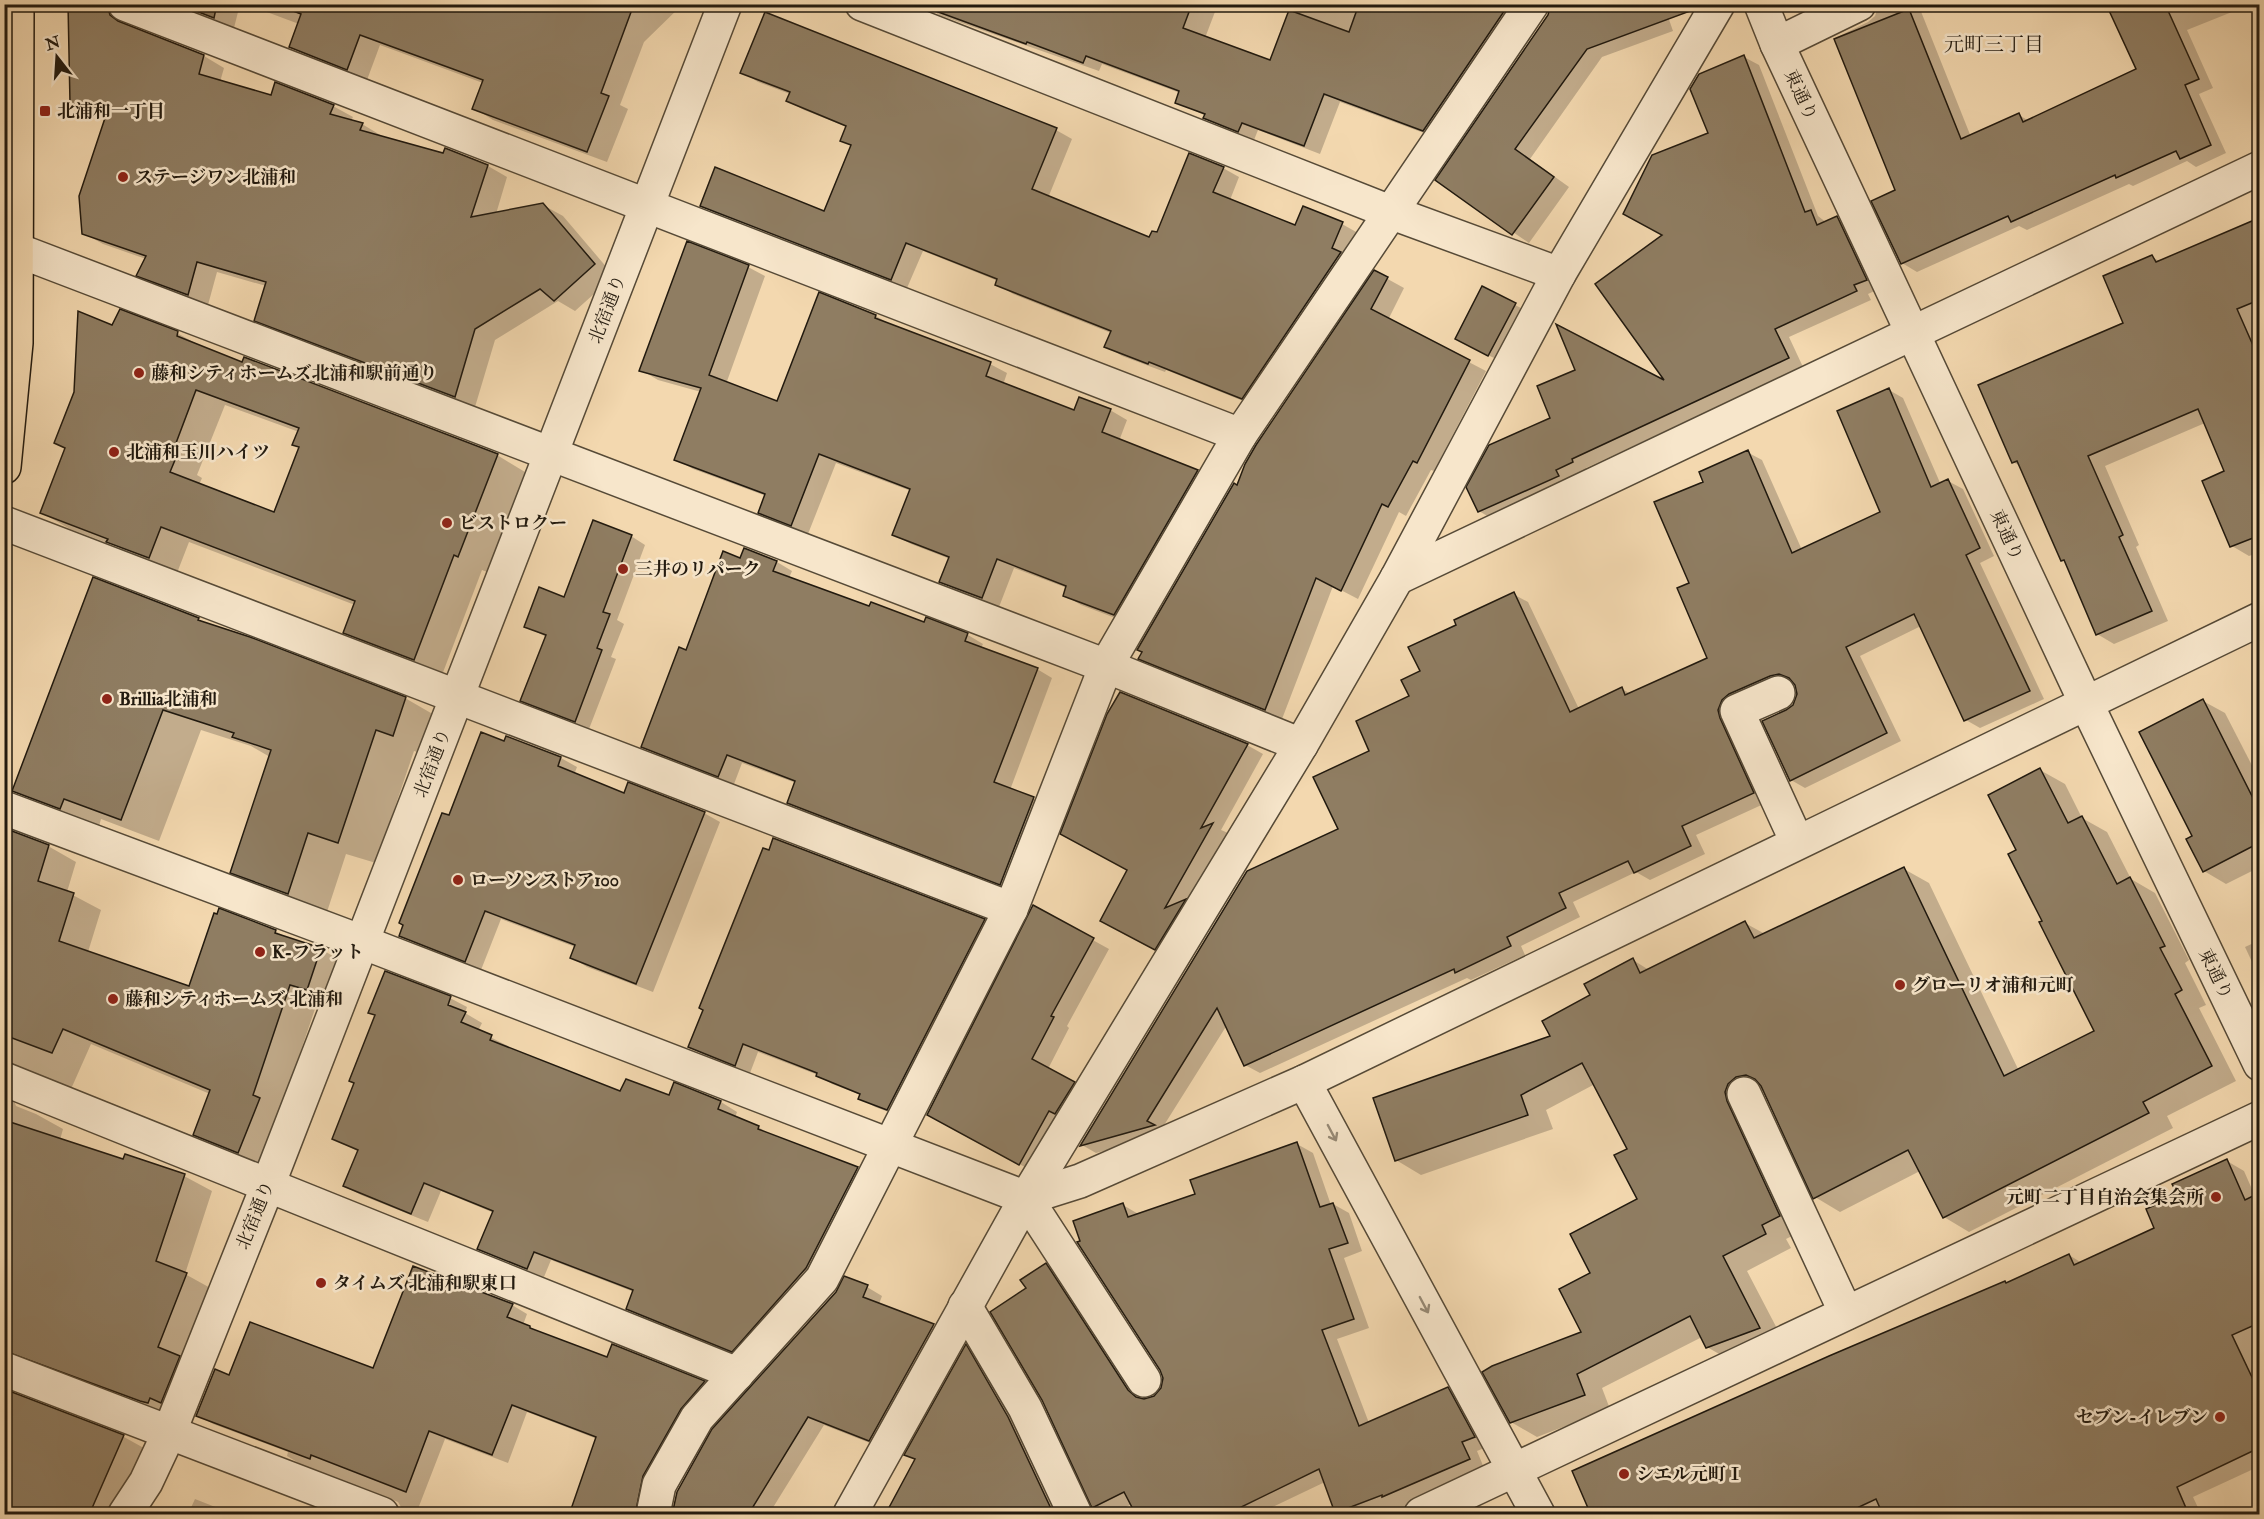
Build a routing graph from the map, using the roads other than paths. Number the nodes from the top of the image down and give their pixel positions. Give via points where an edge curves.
1 (17, 4) edge
2 (125, 4) edge
3 (725, 4) edge
4 (862, 4) edge
5 (1532, 4) edge
6 (1718, 4) edge
7 (1761, 4) edge
8 (1859, 4) edge
9 (1777, 44) junction
10 (2259, 168) edge
11 (646, 206) junction
12 (1390, 212) junction
13 (17, 250) junction
14 (1559, 274) junction
15 (1913, 333) junction
16 (1240, 435) junction
17 (552, 453) junction
18 (4, 467) edge
19 (4, 523) edge
20 (1397, 578) junction
21 (2259, 620) edge
22 (1106, 666) junction
23 (1778, 693) dead end
24 (458, 696) junction
25 (2086, 703) junction
26 (1301, 745) junction
27 (4, 808) edge
28 (1797, 842) junction
29 (1011, 909) junction
30 (362, 942) junction
31 (2259, 1064) edge
32 (4, 1079) edge
33 (1304, 1082) junction
34 (1744, 1094) dead end
35 (2259, 1118) edge
36 (889, 1146) junction
37 (268, 1185) junction
38 (1026, 1198) junction
39 (965, 1306) junction
40 (1846, 1313) junction
41 (4, 1369) edge
42 (737, 1374) junction
43 (1144, 1380) dead end
44 (169, 1432) junction
45 (1514, 1471) junction
46 (125, 1515) edge
47 (382, 1515) edge
48 (653, 1515) edge
49 (850, 1515) edge
50 (1075, 1515) edge
51 (1421, 1515) edge
52 (1538, 1515) edge

1 - 13 main road
2 - 11 street
3 - 11 street, 北宿通り
4 - 12 street
5 - 12 street
6 - 14 street
7 - 9 street, 東通り
8 - 9 street
9 - 15 street, 東通り
10 - 15 street
11 - 16 street
11 - 17 street, 北宿通り
12 - 14 street
12 - 16 street
13 - 17 street
13 - 18 main road via 16,343
14 - 20 street
15 - 20 street
15 - 25 street, 東通り
16 - 22 street
17 - 22 street
17 - 24 street, 北宿通り
19 - 24 street
20 - 26 street
21 - 25 street
22 - 26 street
22 - 29 street
23 - 28 street via 1737,711
24 - 29 street
24 - 30 street, 北宿通り
25 - 28 street
25 - 31 street, 東通り
26 - 38 street
27 - 30 street
28 - 33 street
29 - 36 street
30 - 36 street
30 - 37 street, 北宿通り
32 - 37 street
33 - 38 street via 1080,1181
33 -> 45 street
34 - 40 street
35 - 40 street
36 - 38 street
36 - 42 street via 822,1279
37 - 42 street
37 - 44 street, 北宿通り
38 - 39 street
38 - 43 street
39 - 49 street
39 - 50 street via 1025,1408
40 - 45 street
41 - 44 street
42 - 48 street via 697,1418 659,1485
44 - 46 street, 北宿通り via 146,1482
44 - 47 street
45 - 51 street
45 - 52 street

